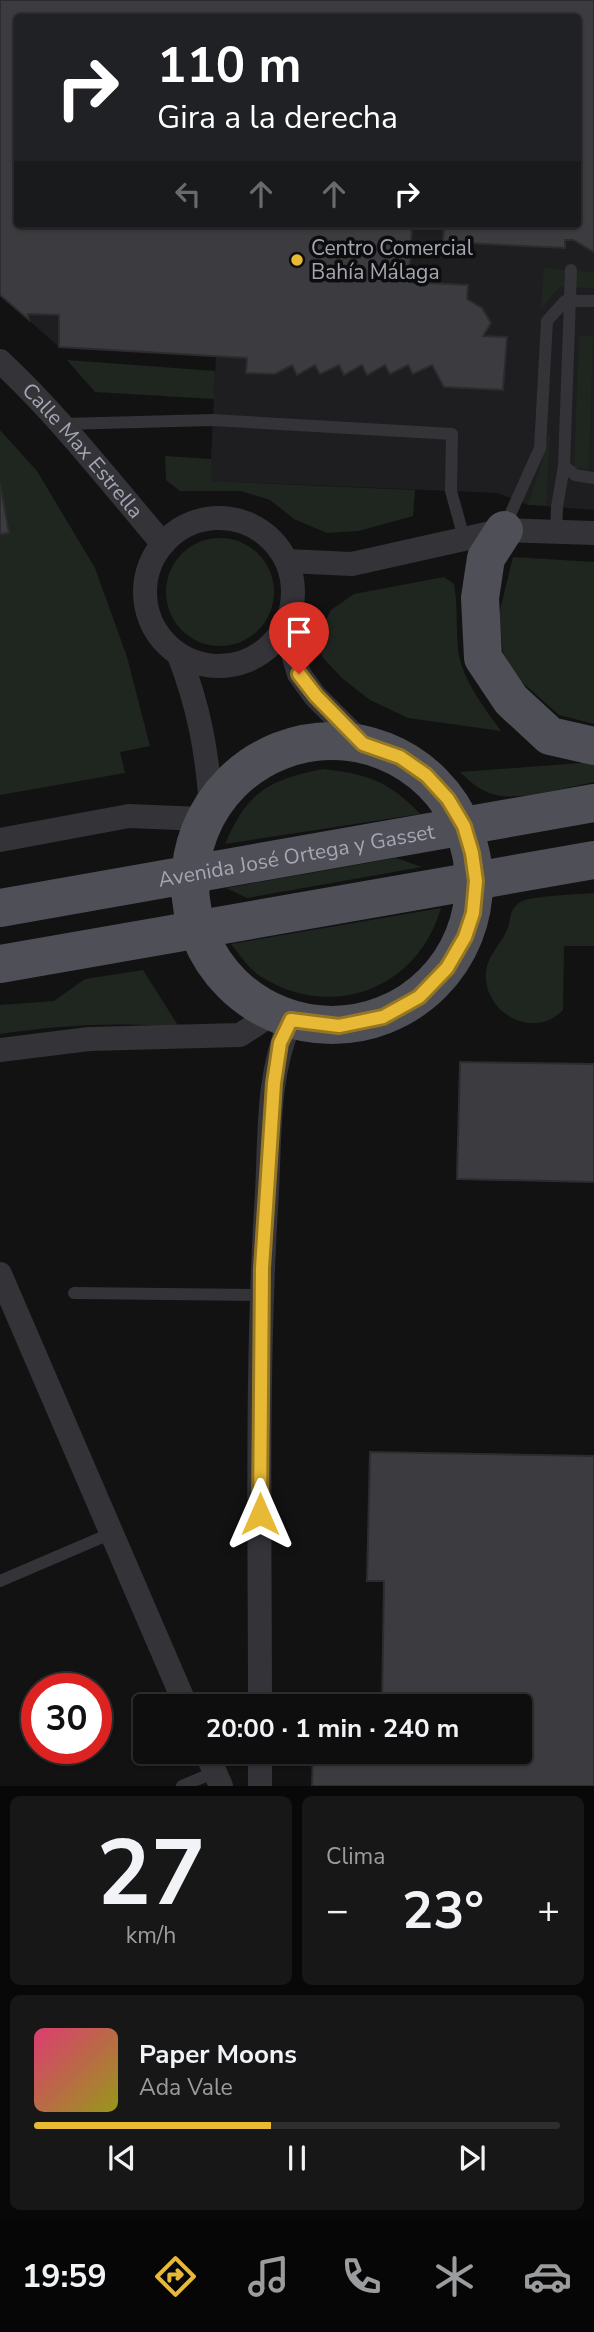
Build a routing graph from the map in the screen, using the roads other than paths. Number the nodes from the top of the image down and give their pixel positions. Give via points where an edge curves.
1 (570, 270) dead end
2 (594, 301) edge
3 (0, 361) edge
4 (62, 424) junction
5 (564, 466) junction
6 (594, 478) edge
7 (504, 530) junction
8 (556, 532) junction
9 (594, 533) edge
10 (464, 538) junction
11 (163, 544) junction
12 (287, 561) junction
13 (285, 628) junction
14 (179, 655) junction
15 (363, 744) junction
16 (594, 746) edge
17 (594, 803) edge
18 (206, 813) junction
19 (464, 826) junction
20 (0, 840) edge
21 (594, 860) edge
22 (189, 875) junction
23 (476, 881) junction
24 (0, 908) edge
25 (197, 930) junction
26 (0, 964) edge
27 (281, 1017) junction
28 (0, 1050) edge
29 (3, 1288) edge
30 (74, 1293) dead end
31 (260, 1294) junction
32 (112, 1534) junction
33 (0, 1581) edge
34 (182, 1694) edge
35 (260, 1694) edge
36 (260, 1764) edge
37 (214, 1770) edge
38 (182, 1786) edge
39 (260, 1786) edge

1 - 5 lane
2 - 7 lane via 565,301 547,321 540,449
3 - 4 street, Calle Max Estrella
4 - 10 lane via 213,420 452,434 451,491
4 - 11 street, Calle Max Estrella
5 - 6 lane via 575,475
5 - 8 lane
7 - 8 street
7 - 10 street
7 - 16 main road via 486,558 480,598 482,658 512,700 550,736
8 - 9 street
10 - 12 street via 352,564
11 - 12 street via 187,525 233,520 274,542
11 - 14 street via 148,571 146,609 164,643
12 - 13 street via 294,594
13 - 14 street via 272,646 252,659 228,666 202,665
13 - 15 street via 299,674
14 - 18 street via 208,759
15 - 18 main road via 314,741 269,755 230,783
15 - 19 main road via 400,757 426,775
17 - 19 main road, Avenida José Ortega y Gasset
18 - 20 street via 129,816
18 - 22 main road
19 - 22 main road, Avenida José Ortega y Gasset
19 - 23 main road
21 - 23 main road
22 - 24 main road, Avenida José Ortega y Gasset
22 - 25 main road
23 - 25 main road
23 - 27 main road via 465,937 447,968 419,997 383,1017 339,1026
25 - 26 main road
25 - 27 main road via 216,967 236,990
27 - 28 street via 240,1035 89,1039
27 - 31 street
29 - 32 street
30 - 31 lane
31 - 35 street
32 - 33 lane
32 - 34 street
36 - 39 street
37 - 38 lane

